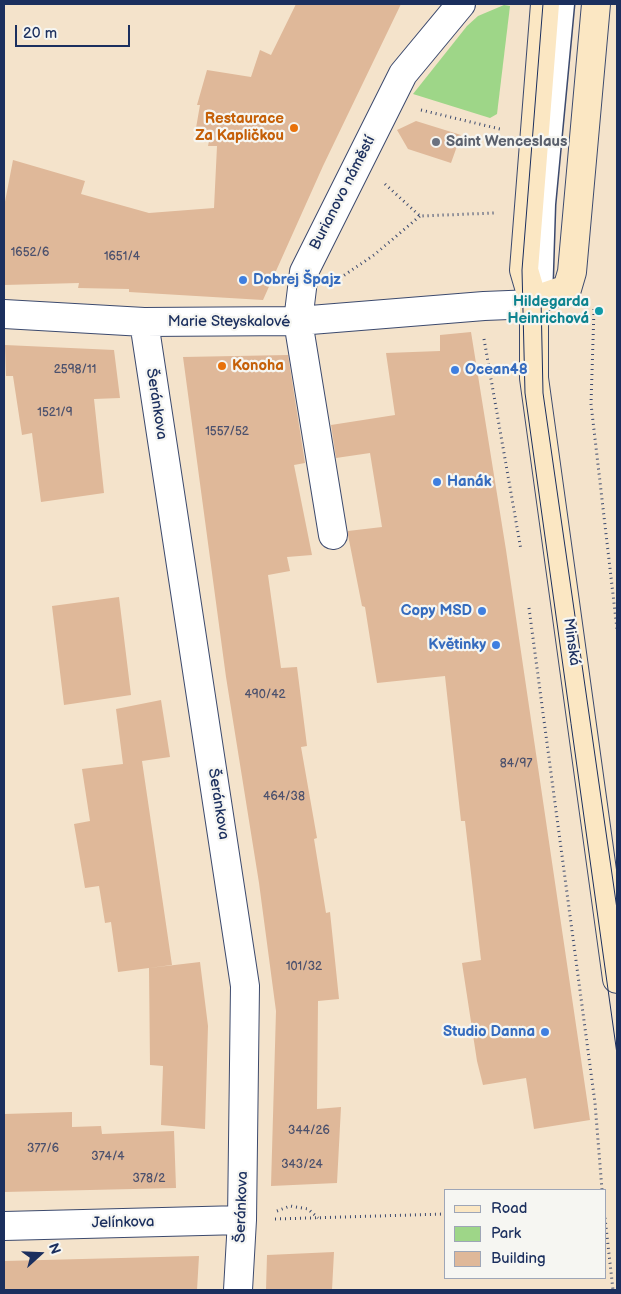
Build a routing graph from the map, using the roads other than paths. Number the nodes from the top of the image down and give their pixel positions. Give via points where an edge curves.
1 (461, 4) edge
2 (545, 4) edge
3 (563, 4) edge
4 (596, 4) edge
5 (537, 301) junction
6 (4, 314) edge
7 (298, 321) junction
8 (144, 322) junction
9 (333, 535) dead end
10 (617, 978) edge
11 (242, 1220) junction
12 (4, 1226) edge
13 (238, 1290) edge

1 - 7 street, Burianovo náměstí via 404,74 392,96 304,272
2 - 5 street via 524,270
3 - 5 lane
4 - 5 street via 572,272 567,289
5 - 7 street
5 - 10 street, Minská via 534,378
6 - 8 street, Marie Steyskalové
7 - 8 street, Marie Steyskalové
7 - 9 street, Marie Steyskalové
8 - 11 street, Šeránkova via 246,986
11 - 12 street, Jelínkova
11 - 13 street, Šeránkova

